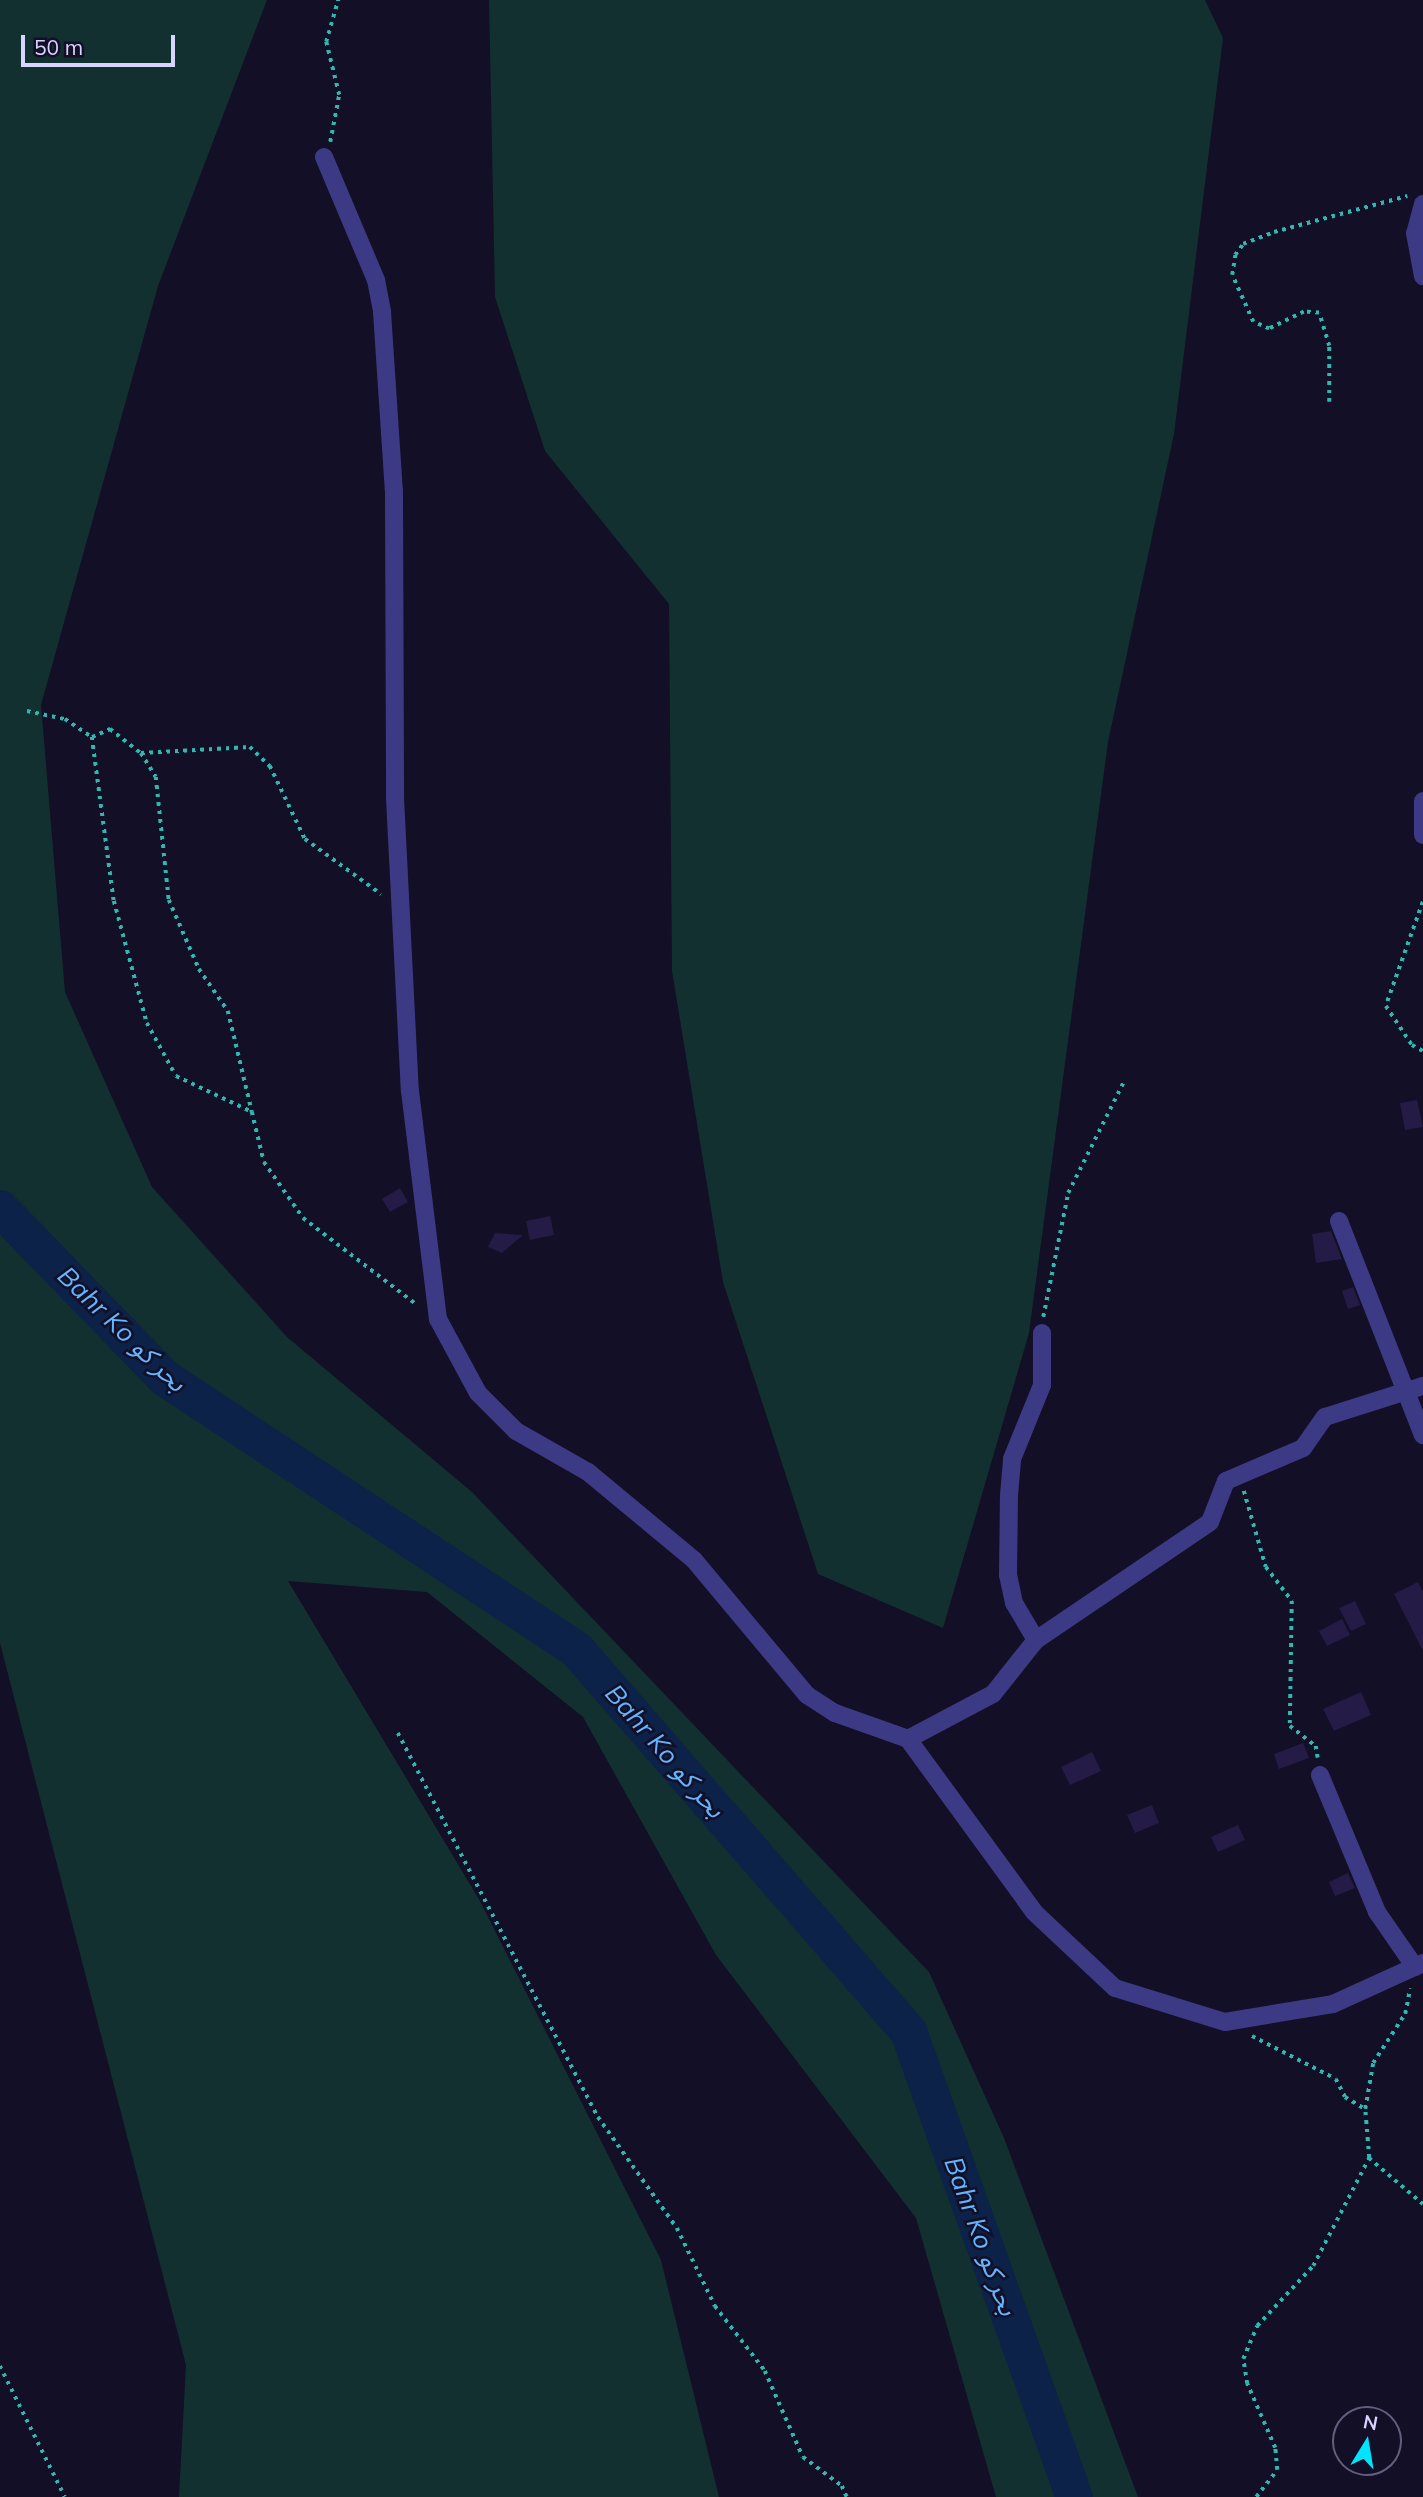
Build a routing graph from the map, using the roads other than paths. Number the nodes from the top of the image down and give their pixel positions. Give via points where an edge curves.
1 (324, 157) road end
2 (1418, 200) edge
3 (1423, 276) edge
4 (1423, 801) edge
5 (1423, 835) edge
6 (1339, 1221) dead end
7 (1042, 1333) road end
8 (1423, 1386) edge
9 (1403, 1390) junction
10 (1423, 1435) edge
11 (1036, 1640) junction
12 (908, 1738) junction
13 (1320, 1775) road end
14 (1419, 1965) edge

1 - 12 street via 376,279 382,313 394,491 395,798 405,1029 438,1319 478,1393 516,1431 588,1472 694,1560 807,1695 835,1713
2 - 3 street via 1415,233
4 - 5 street
6 - 9 street
7 - 11 street via 1042,1385 1012,1459 1009,1495 1008,1575 1014,1603
8 - 9 street
9 - 10 street
9 - 11 street via 1325,1417 1303,1448 1220,1488 1210,1522
11 - 12 street via 993,1694
12 - 14 street via 996,1865 1082,1959 1115,1988 1224,2022 1333,2004
13 - 14 street via 1377,1912

